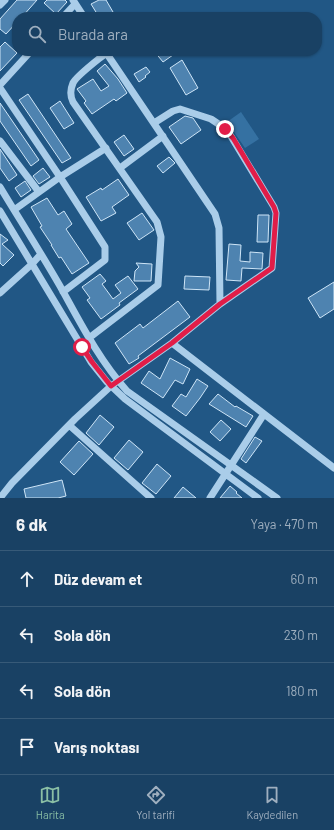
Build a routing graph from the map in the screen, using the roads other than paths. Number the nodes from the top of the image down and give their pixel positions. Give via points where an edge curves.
1 (5, 0) edge
2 (74, 2) edge
3 (0, 5) edge
4 (67, 12) edge
5 (81, 12) edge
6 (26, 56) edge
7 (102, 56) edge
8 (109, 56) edge
9 (0, 84) edge
10 (0, 88) edge
11 (154, 124) junction
12 (163, 136) junction
13 (0, 141) edge
14 (106, 148) junction
15 (120, 168) junction
16 (60, 178) junction
17 (0, 188) edge
18 (39, 192) junction
19 (14, 210) junction
20 (0, 211) edge
21 (41, 254) junction
22 (32, 264) junction
23 (63, 292) junction
24 (0, 293) edge
25 (220, 304) junction
26 (89, 338) junction
27 (172, 343) junction
28 (117, 380) junction
29 (111, 386) junction
30 (264, 414) junction
31 (69, 425) junction
32 (231, 465) junction
33 (334, 468) edge
34 (225, 474) junction
35 (0, 498) edge
36 (151, 498) edge
37 (210, 498) edge
38 (258, 498) edge
39 (277, 498) edge

1 - 3 street
2 - 4 street
2 - 5 street
6 - 9 street
7 - 14 street via 74,81 71,93 73,102
8 - 11 street
10 - 16 street
11 - 12 street
11 - 25 street via 178,109 216,122 233,138 274,207 276,213 272,268
12 - 15 street
12 - 25 street via 217,218
13 - 18 street
14 - 15 street
14 - 16 street
15 - 26 street via 158,227 161,237 158,285
16 - 18 street
16 - 23 street via 105,247 105,260
17 - 19 street
18 - 19 street
19 - 21 street
20 - 22 street
21 - 22 street
21 - 23 street
22 - 24 street
22 - 29 street via 92,362
23 - 26 street
25 - 27 street
26 - 28 street
27 - 28 street
27 - 30 street
28 - 29 street
28 - 32 street via 127,391
29 - 31 street
29 - 34 street
30 - 32 street
30 - 33 street
31 - 35 street
31 - 36 street
32 - 34 street
32 - 39 street
34 - 37 street
34 - 38 street

